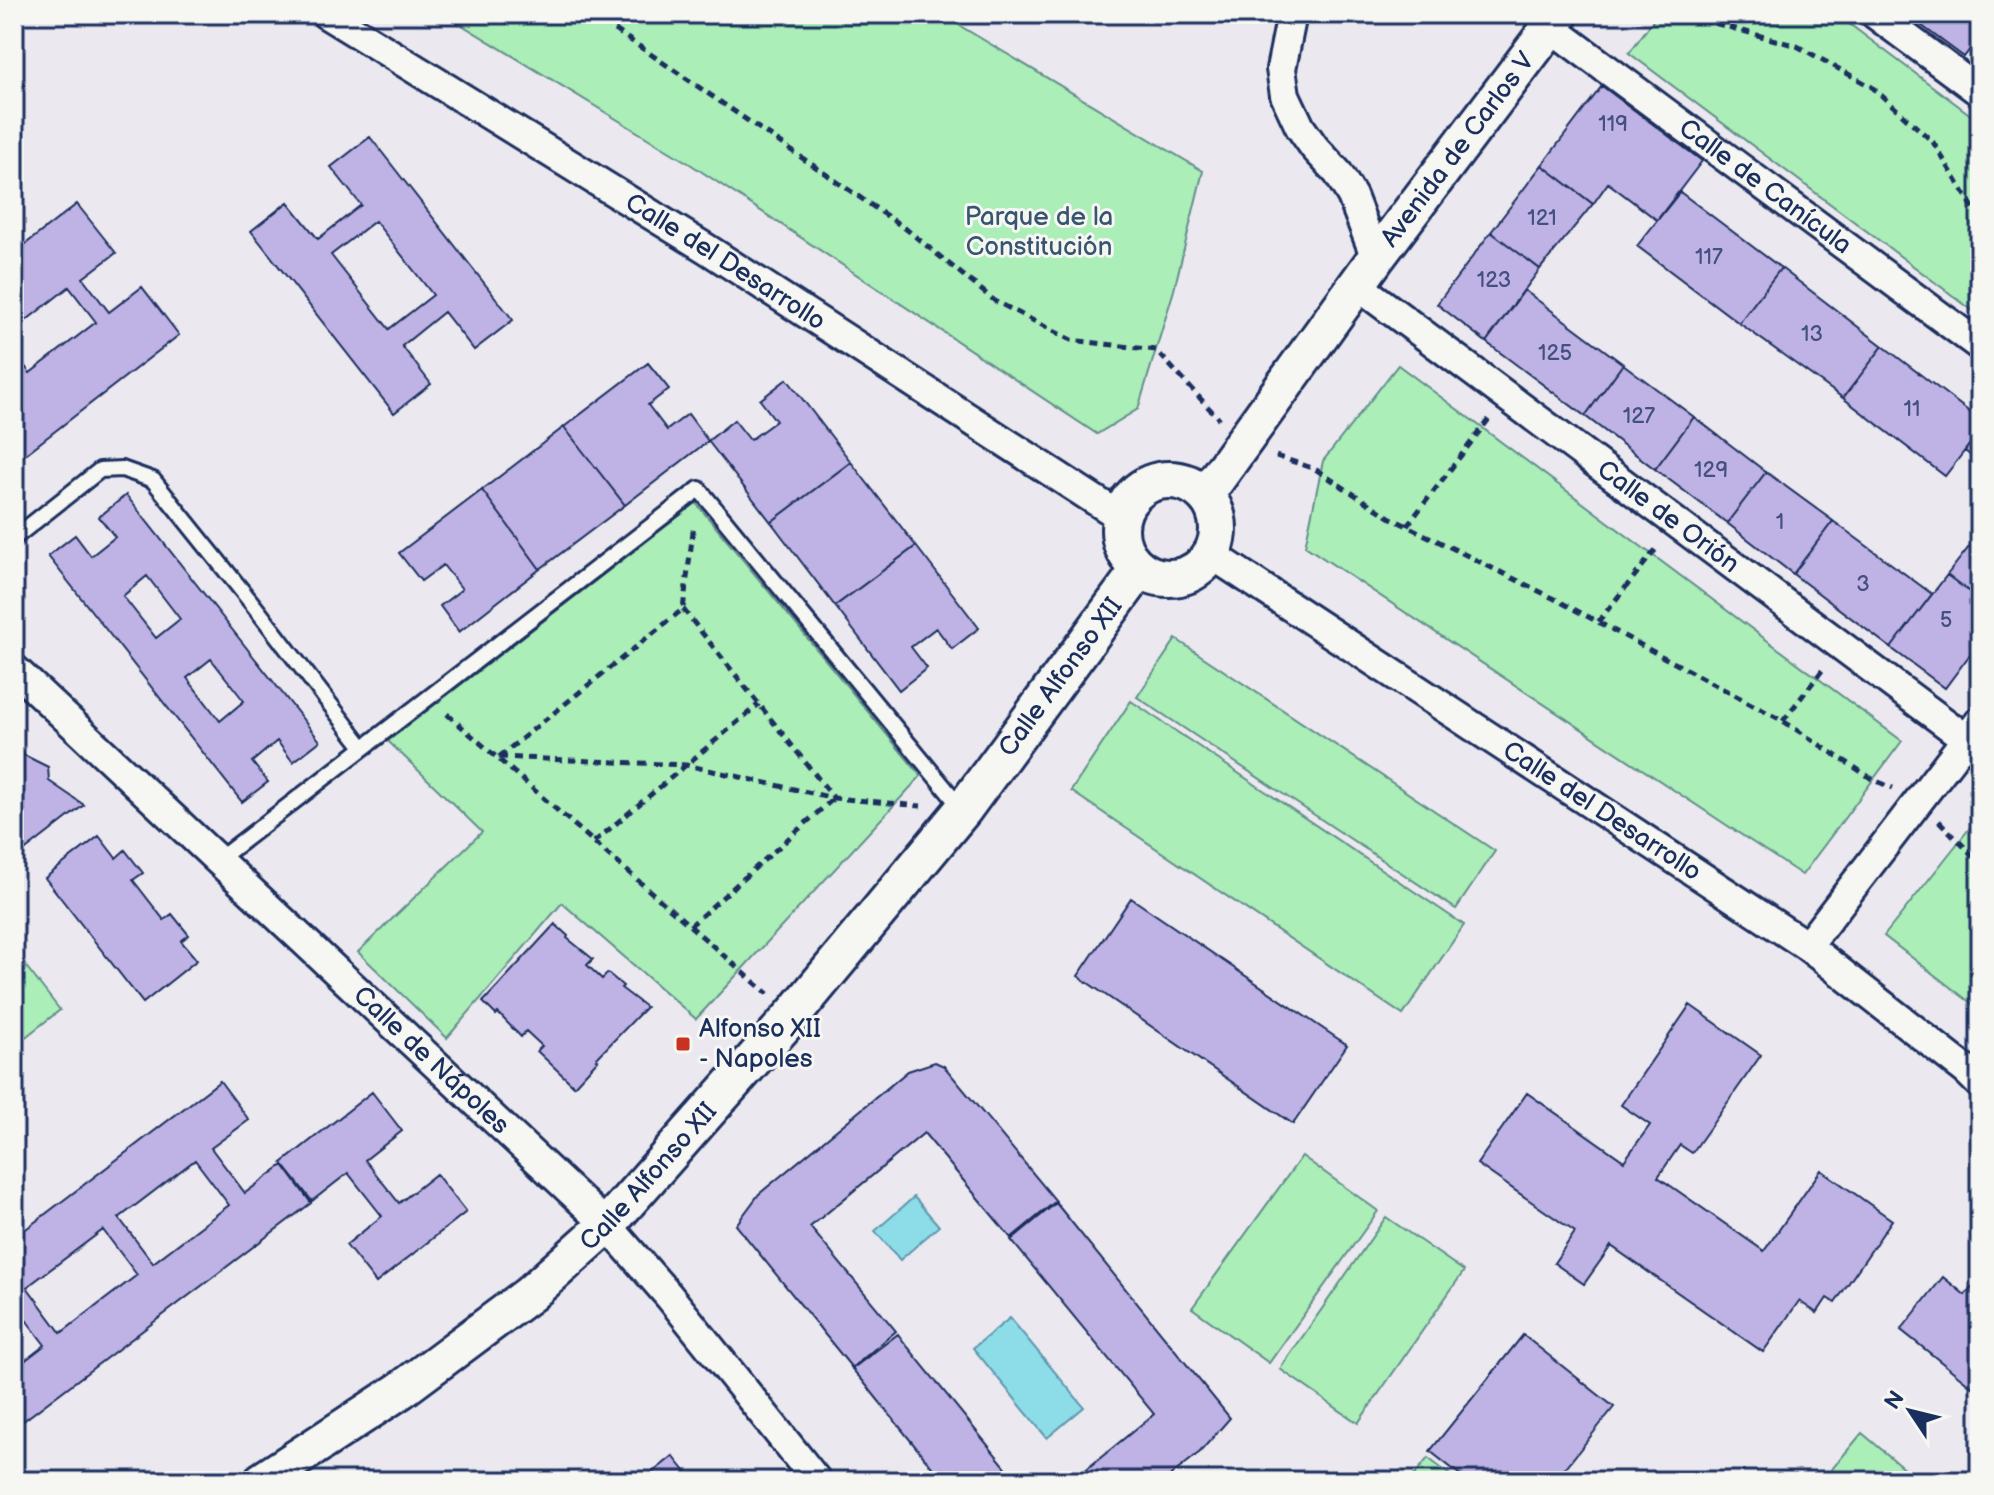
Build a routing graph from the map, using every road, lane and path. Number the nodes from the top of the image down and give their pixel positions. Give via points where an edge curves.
1 (326, 14) edge
2 (592, 14) edge
3 (1292, 14) edge
4 (1632, 14) edge
5 (1875, 14) edge
6 (1555, 21) edge
7 (1977, 84) edge
8 (1980, 219) edge
9 (1366, 272) junction
10 (1980, 346) edge
11 (1506, 397) junction
12 (1242, 445) junction
13 (699, 489) junction
14 (1205, 495) junction
15 (1121, 517) junction
16 (1676, 523) junction
17 (1407, 526) junction
18 (14, 538) edge
19 (1211, 554) junction
20 (1140, 569) junction
21 (683, 609) junction
22 (1598, 622) junction
23 (1842, 646) junction
24 (14, 669) edge
25 (428, 698) junction
26 (759, 704) junction
27 (1783, 721) junction
28 (1976, 736) edge
29 (363, 747) junction
30 (498, 757) junction
31 (686, 765) junction
32 (834, 798) junction
33 (1920, 800) junction
34 (963, 810) junction
35 (594, 842) junction
36 (218, 860) junction
37 (1980, 863) edge
38 (690, 926) junction
39 (1807, 946) junction
40 (793, 1015) junction
41 (1980, 1084) edge
42 (607, 1225) junction
43 (262, 1481) edge
44 (817, 1481) edge

1 - 15 street, Calle del Desarrollo via 707,249
2 - 12 path via 906,229 995,301 1071,340 1156,350
3 - 9 street via 1281,69 1285,95 1300,127 1352,196
4 - 8 path via 1714,23 1797,46 1872,87 1933,142
5 - 7 street
6 - 9 street, Avenida de Carlos V
6 - 10 street, Calle de Canícula
9 - 11 street, Calle de Orión
9 - 12 street
11 - 16 street, Calle de Orión
11 - 17 path
12 - 14 street
12 - 17 path via 1315,469
13 - 21 path
13 - 25 lane
13 - 34 lane
14 - 15 street via 1183,481 1157,481 1134,493
14 - 19 street via 1218,524
15 - 20 street via 1123,545
16 - 22 path
16 - 23 street, Calle de Orión
17 - 22 path
18 - 29 lane via 100,470 122,469 153,480
19 - 20 street via 1179,576 1154,576
19 - 39 street, Calle del Desarrollo
20 - 34 street, Calle Alfonso XII
21 - 26 path
21 - 30 path
22 - 27 path
23 - 27 path
23 - 28 street, Calle de Orión
24 - 36 street, Calle de Nápoles
25 - 29 lane
25 - 30 path
26 - 31 path
26 - 32 path
27 - 33 path via 1874,780
28 - 33 street
29 - 36 lane
30 - 31 path
30 - 35 path
31 - 32 path
31 - 35 path
32 - 34 path
32 - 38 path
33 - 37 path
33 - 39 street
34 - 40 street, Calle Alfonso XII
35 - 38 path
36 - 42 street, Calle de Nápoles
38 - 40 path
39 - 41 street, Calle del Desarrollo
40 - 42 street, Calle Alfonso XII
42 - 43 street, Calle Alfonso XII via 518,1303 401,1390
42 - 44 street, Calle de Nápoles

